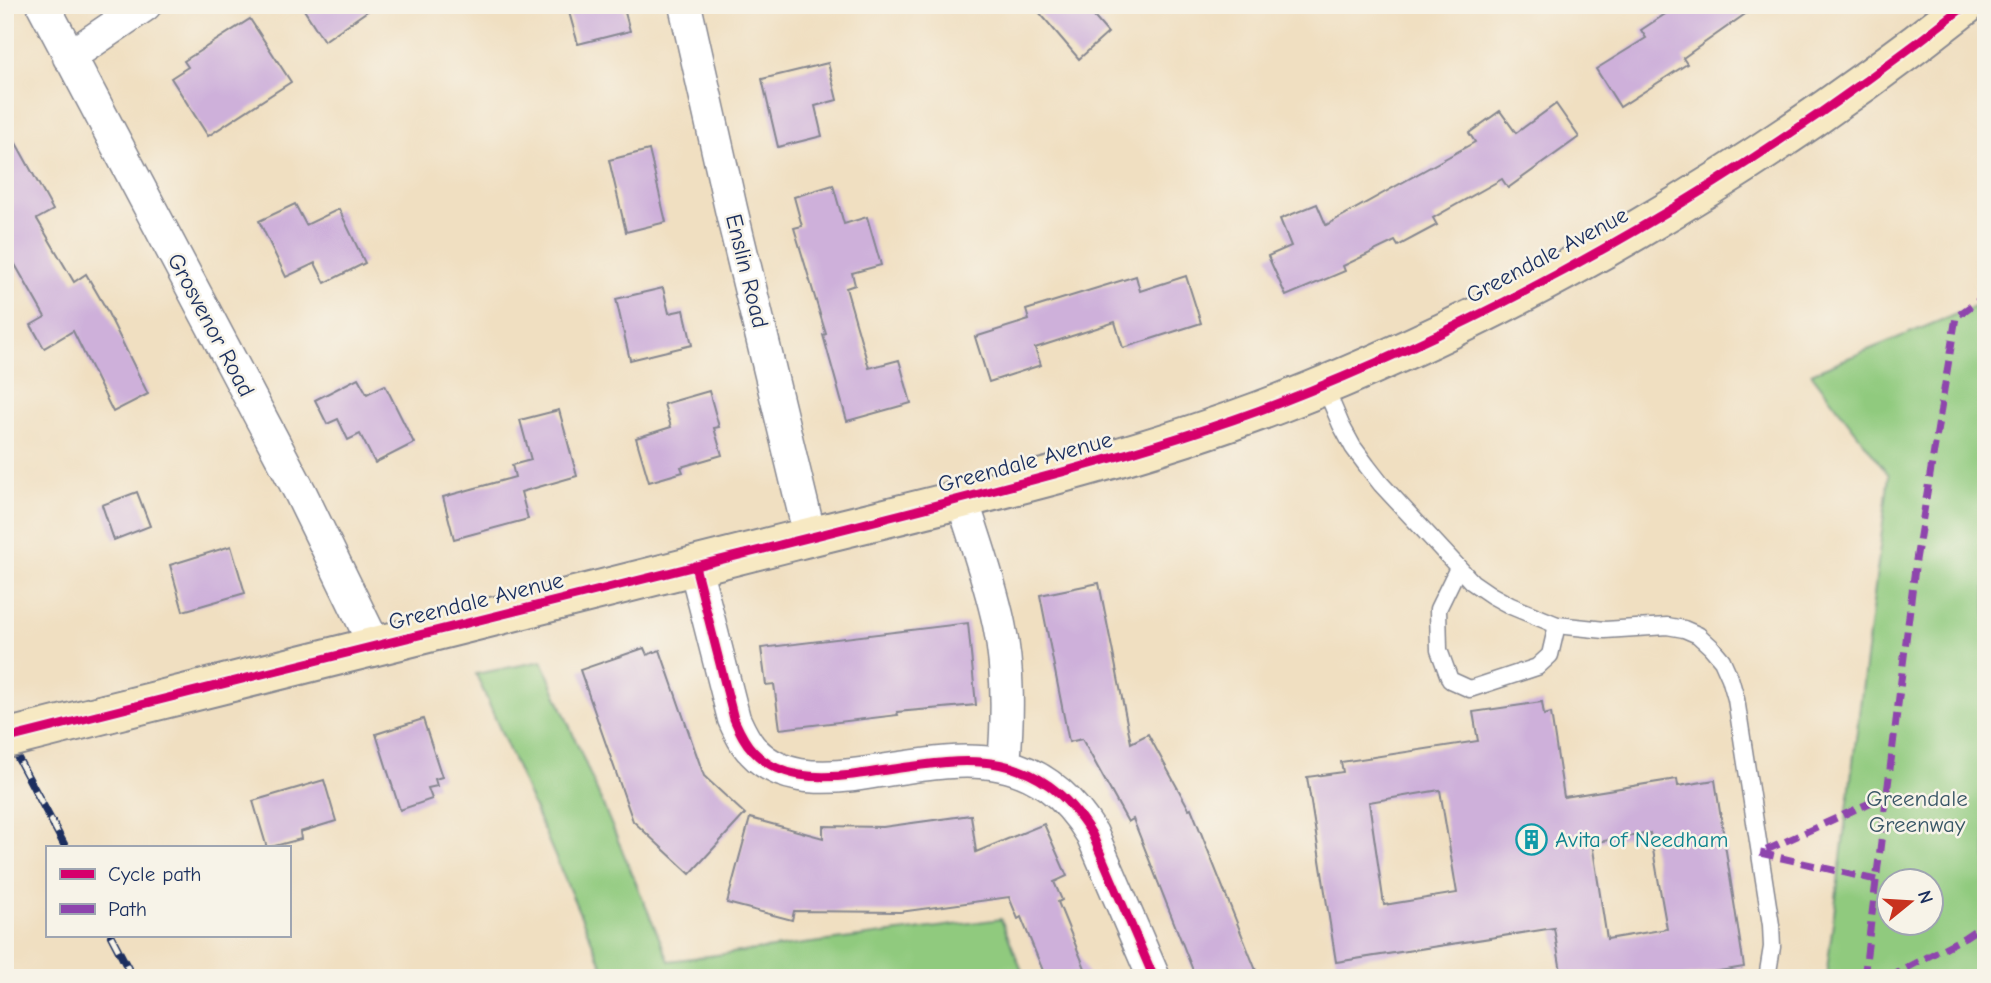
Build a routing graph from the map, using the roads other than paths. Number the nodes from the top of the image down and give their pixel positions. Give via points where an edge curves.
1 (43, 5) edge
2 (145, 5) edge
3 (685, 5) edge
4 (1966, 5) edge
5 (69, 57) junction
6 (1324, 385) junction
7 (962, 499) junction
8 (810, 537) junction
9 (695, 566) junction
10 (1458, 568) junction
11 (1556, 625) junction
12 (375, 646) junction
13 (5, 740) edge
14 (1004, 764) junction
15 (1154, 978) edge
16 (1767, 978) edge

1 - 5 street, Grosvenor Road
2 - 5 street
3 - 8 street, Enslin Road
4 - 6 main road, Greendale Avenue via 1813,118 1674,208 1468,320
5 - 12 street, Grosvenor Road via 295,482
6 - 7 main road, Greendale Avenue via 1172,441
6 - 10 lane via 1347,436 1367,466
7 - 8 main road, Greendale Avenue
7 - 14 street via 1000,625 1007,693
8 - 9 main road, Greendale Avenue
9 - 12 main road, Greendale Avenue
9 - 14 street via 734,719 748,744 768,763 818,777 949,762
10 - 11 lane via 1491,596
10 - 11 lane via 1438,609 1438,650 1450,680 1470,689 1537,667 1550,655
11 - 16 lane via 1684,629 1698,635 1722,660 1736,699 1771,925
12 - 13 main road, Greendale Avenue, bridge
14 - 15 street via 1051,786 1080,815 1101,852

